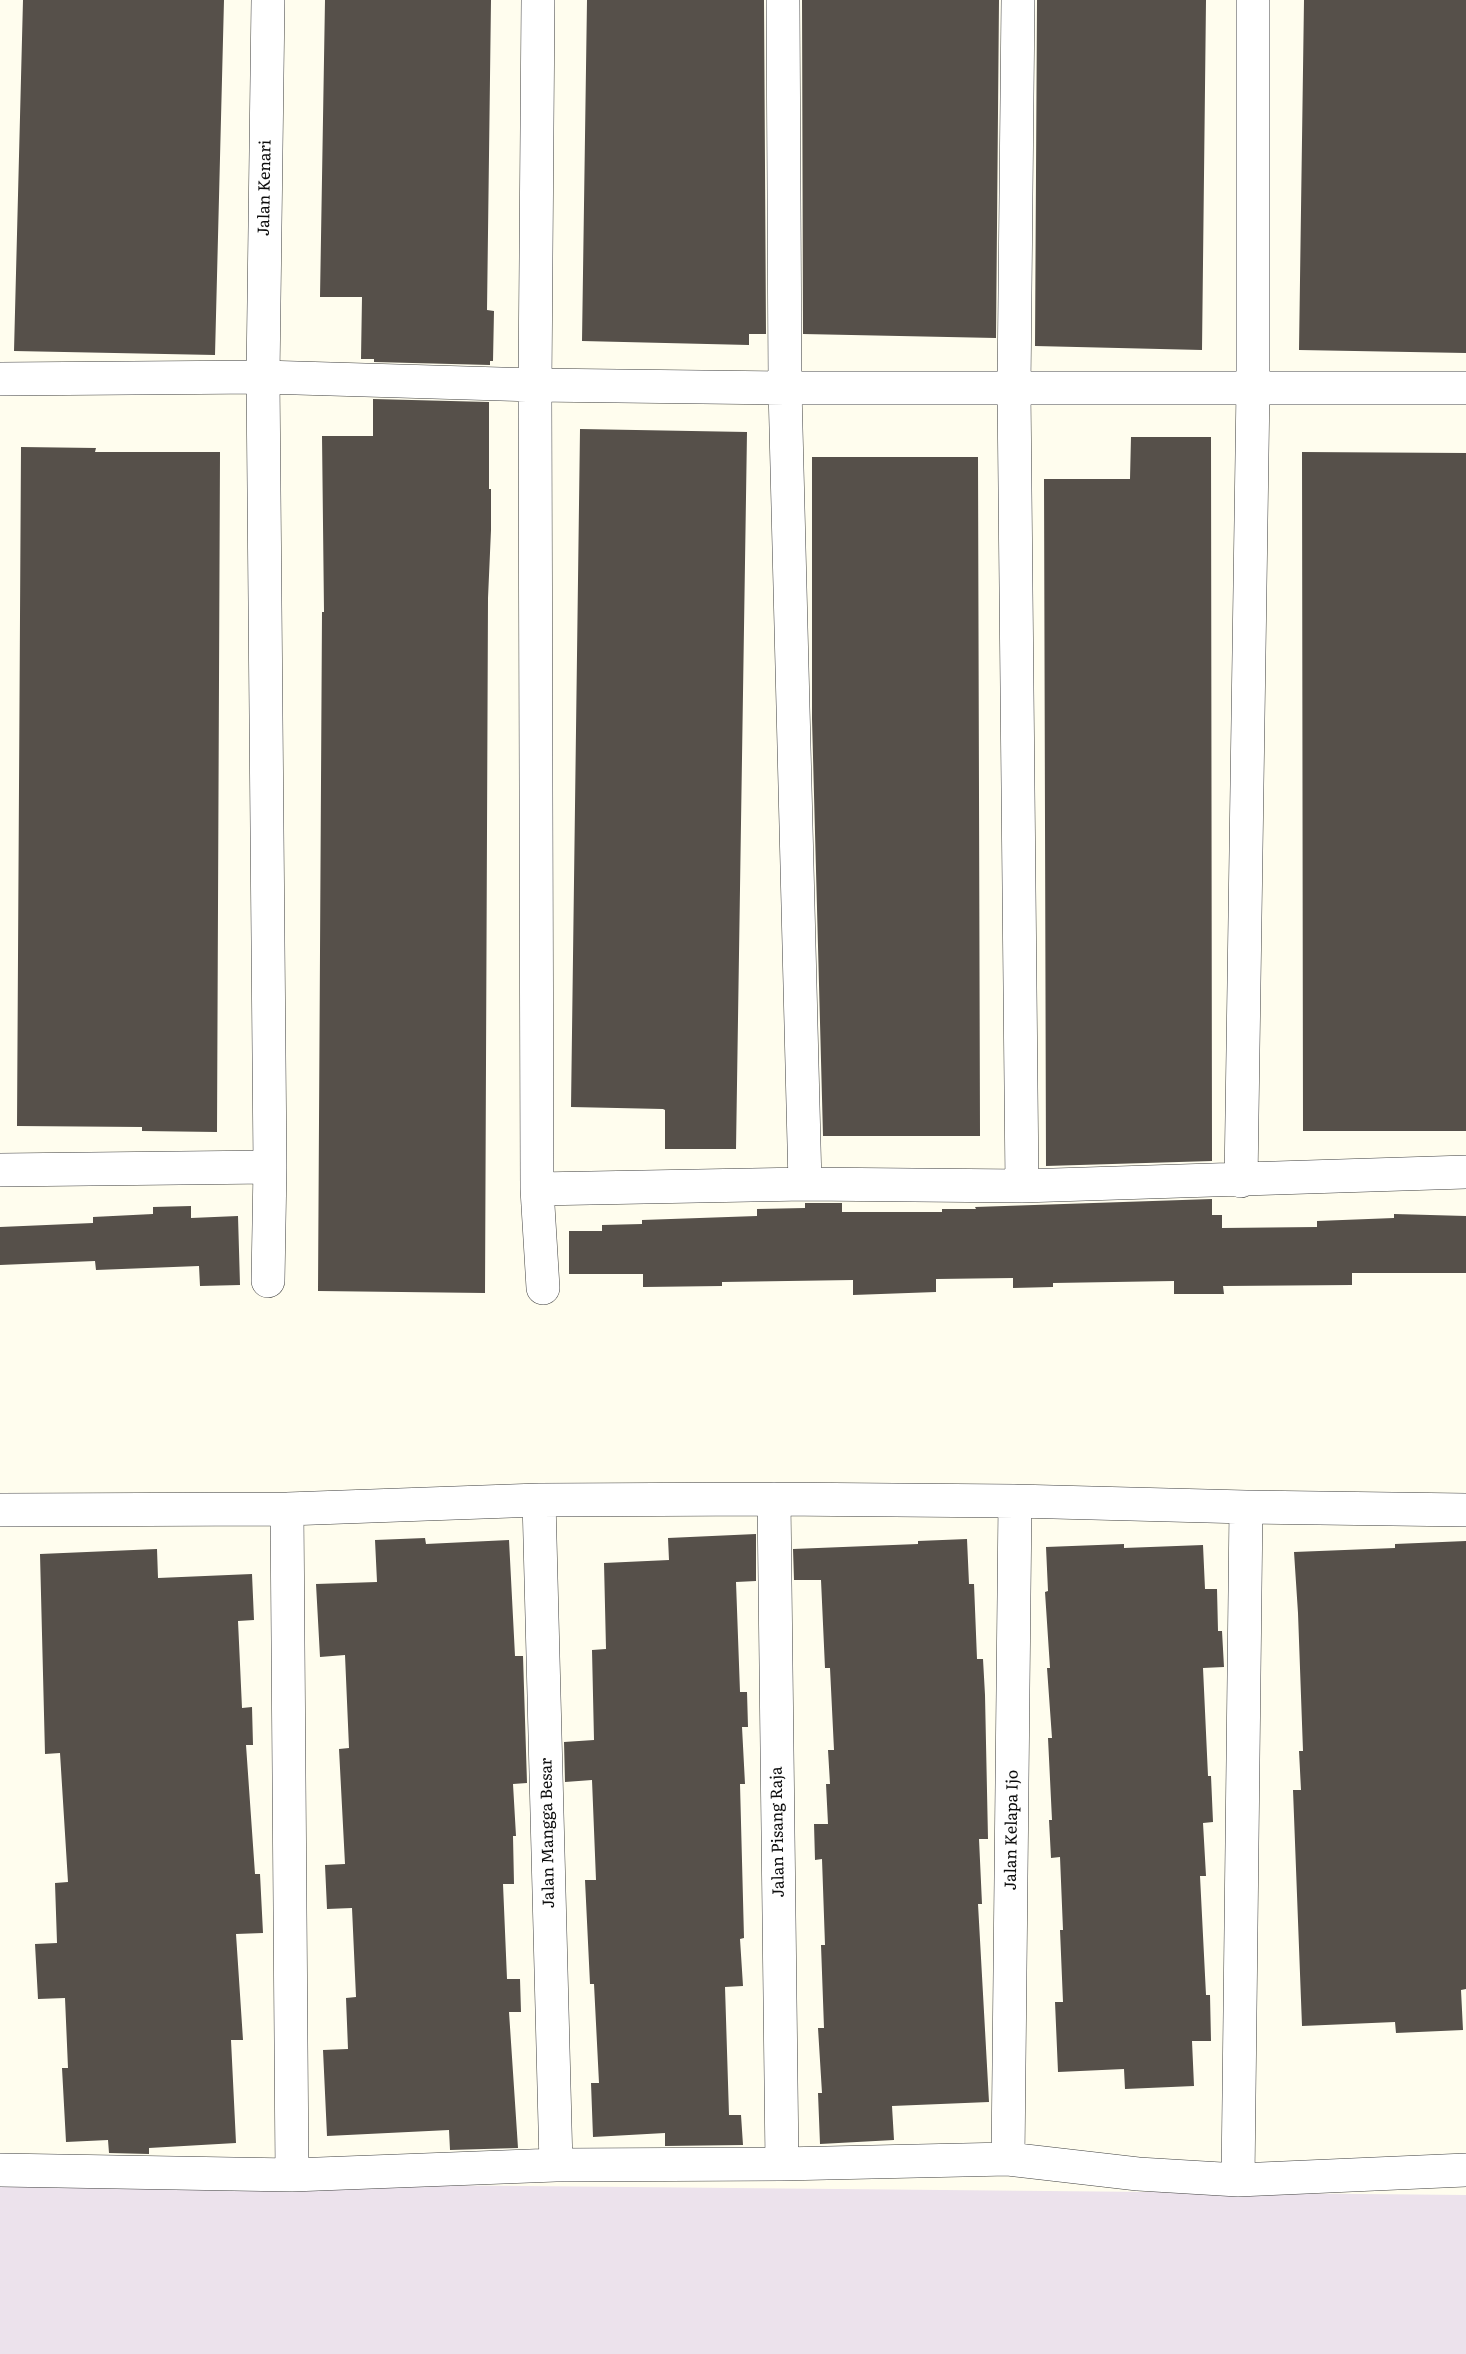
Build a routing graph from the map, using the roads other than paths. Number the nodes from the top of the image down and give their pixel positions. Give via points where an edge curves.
1 (268, 0) edge
2 (538, 0) edge
3 (783, 0) edge
4 (1018, 0) edge
5 (1253, 0) edge
6 (263, 376) junction
7 (0, 379) edge
8 (536, 384) junction
9 (785, 388) junction
10 (1253, 388) junction
11 (1466, 388) edge
12 (1014, 389) junction
13 (270, 1167) junction
14 (0, 1170) edge
15 (1466, 1172) edge
16 (1240, 1181) junction
17 (805, 1184) junction
18 (1022, 1186) junction
19 (537, 1189) junction
20 (268, 1281) dead end
21 (543, 1288) dead end
22 (774, 1499) junction
23 (539, 1500) junction
24 (1015, 1501) junction
25 (1246, 1507) junction
26 (287, 1509) junction
27 (1466, 1510) edge
28 (0, 1511) edge
29 (1008, 2159) junction
30 (782, 2164) junction
31 (556, 2165) junction
32 (0, 2170) edge
33 (1466, 2170) edge
34 (292, 2175) junction
35 (1238, 2180) junction

1 - 6 street, Jalan Kenari
2 - 8 street
3 - 9 street
4 - 12 street
5 - 10 street
6 - 7 street
6 - 8 street
6 - 13 street, Jalan Kenari
8 - 9 street
8 - 19 street
9 - 12 street
9 - 17 street
10 - 11 street
10 - 12 street
10 - 16 street
12 - 18 street
13 - 14 street
13 - 20 street, Jalan Kenari
15 - 16 street
16 - 18 street
17 - 18 street
17 - 19 street
19 - 21 street
22 - 23 street
22 - 24 street
22 - 30 street, Jalan Pisang Raja
23 - 26 street
23 - 31 street, Jalan Mangga Besar
24 - 25 street
24 - 29 street, Jalan Kelapa Ijo
25 - 27 street
25 - 35 street
26 - 28 street
26 - 34 street
29 - 30 street
29 - 35 street via 1138,2174
30 - 31 street
31 - 34 street
32 - 34 street
33 - 35 street

